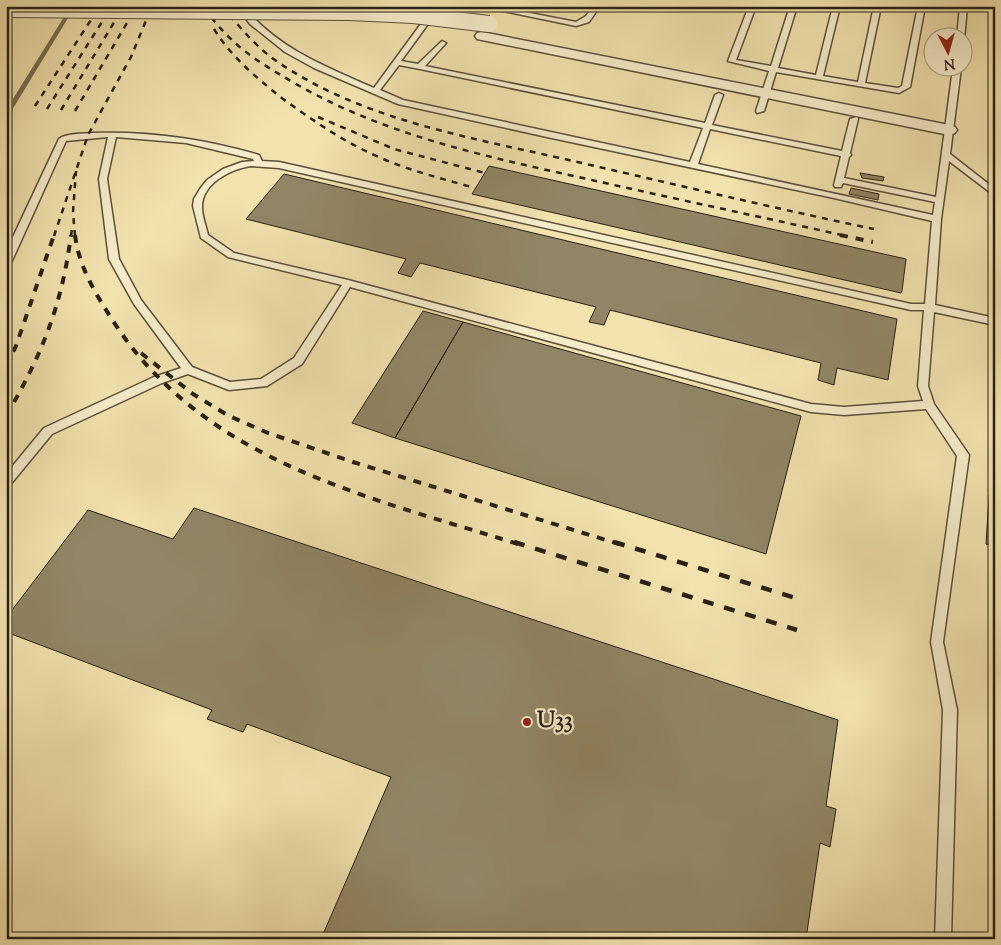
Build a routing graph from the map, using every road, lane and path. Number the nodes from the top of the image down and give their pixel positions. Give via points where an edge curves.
1 (241, 6) edge
2 (438, 6) edge
3 (482, 6) edge
4 (597, 6) edge
5 (753, 6) edge
6 (794, 6) edge
7 (837, 6) edge
8 (878, 6) edge
9 (922, 6) edge
10 (964, 6) edge
11 (6, 9) edge
12 (6, 20) edge
13 (962, 28) edge
14 (486, 30) junction
15 (442, 43) dead end
16 (396, 62) junction
17 (420, 67) junction
18 (819, 78) junction
19 (956, 78) edge
20 (770, 81) junction
21 (861, 85) junction
22 (376, 90) junction
23 (719, 95) dead end
24 (760, 111) dead end
25 (854, 119) dead end
26 (950, 123) junction
27 (706, 127) junction
28 (112, 136) junction
29 (847, 155) junction
30 (946, 155) junction
31 (259, 162) junction
32 (693, 165) junction
33 (840, 180) junction
34 (995, 193) edge
35 (834, 195) junction
36 (939, 200) junction
37 (937, 219) junction
38 (6, 263) edge
39 (348, 283) junction
40 (928, 307) junction
41 (995, 322) edge
42 (188, 370) junction
43 (929, 405) junction
44 (6, 482) edge
45 (943, 939) edge

1 - 22 lane via 252,22 288,50 347,80
2 - 16 lane
3 - 4 lane via 576,24 589,19
5 - 20 lane via 732,61
6 - 20 lane
7 - 18 lane
8 - 21 lane
9 - 21 lane via 906,87 893,91
10 - 13 lane
11 - 14 street, bridge via 349,12 429,16
12 - 14 street via 361,23
14 - 20 street
15 - 17 lane
16 - 17 lane
16 - 22 lane
17 - 27 lane
18 - 20 lane
18 - 21 lane
19 - 26 lane
20 - 24 lane
20 - 26 street
22 - 32 lane via 401,102
23 - 27 lane
25 - 29 lane
26 - 30 lane
27 - 29 lane
27 - 32 lane
28 - 31 lane via 165,138 240,152 256,157
28 - 38 lane via 63,139
28 - 42 lane via 103,179 114,259 137,302
29 - 33 lane
30 - 34 lane
30 - 36 lane
31 - 39 lane via 221,171 206,186 198,201 204,236 232,254
31 - 40 lane via 911,307
32 - 35 lane
33 - 35 lane
33 - 36 lane
35 - 37 lane
36 - 37 lane
37 - 40 lane
39 - 42 lane via 298,361 263,383 229,386
39 - 43 lane via 811,408 844,411
40 - 41 lane
40 - 43 lane via 922,386
42 - 44 lane via 158,380 48,431
43 - 45 lane via 962,455 937,642 950,710

